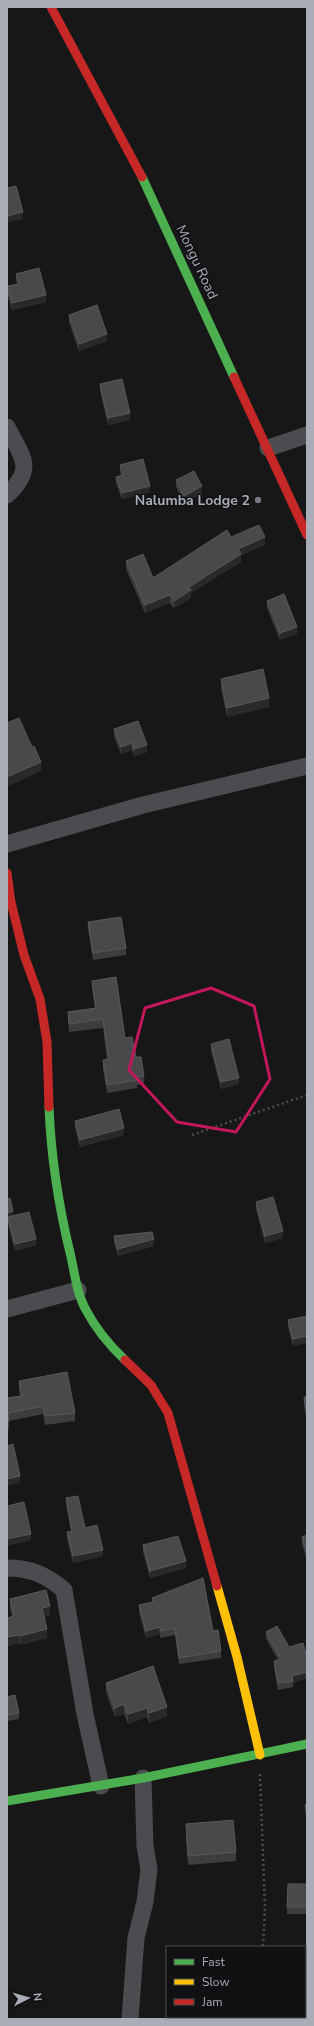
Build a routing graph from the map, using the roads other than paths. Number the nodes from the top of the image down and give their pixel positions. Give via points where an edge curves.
1 (51, 7) edge
2 (7, 426) edge
3 (307, 435) edge
4 (268, 448) junction
5 (7, 495) edge
6 (307, 535) edge
7 (307, 766) edge
8 (7, 844) edge
9 (7, 873) edge
10 (78, 1290) junction
11 (7, 1309) edge
12 (7, 1568) edge
13 (307, 1744) edge
14 (260, 1755) junction
15 (143, 1778) junction
16 (101, 1786) junction
17 (7, 1801) edge
18 (130, 2019) edge

1 - 4 street, Mongu Road via 146,185
2 - 5 street via 25,462 18,485
3 - 4 street
4 - 6 street, Mongu Road
7 - 8 street via 143,805
9 - 10 street via 24,955 40,999 47,1042 51,1150 63,1224
10 - 11 street
10 - 14 street via 106,1342 151,1385 168,1413 237,1657
12 - 16 street via 34,1571 51,1579 64,1590 85,1714
13 - 14 street
14 - 15 street
15 - 16 street
15 - 18 street via 149,1869 136,1938
16 - 17 street

